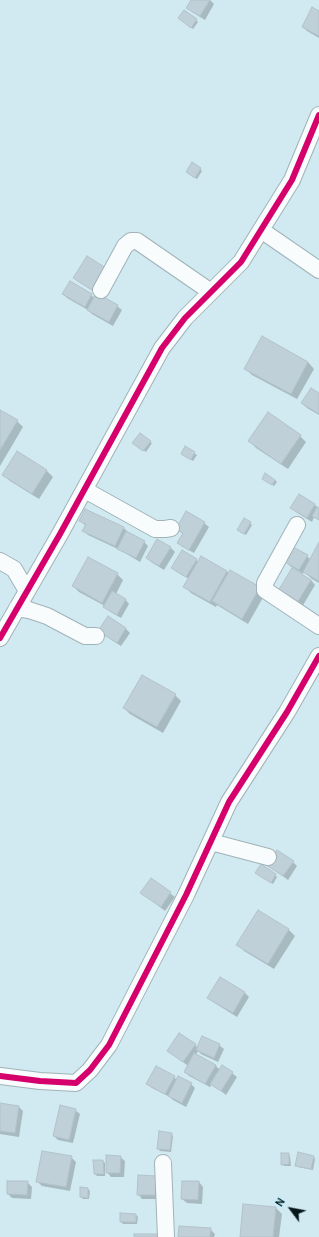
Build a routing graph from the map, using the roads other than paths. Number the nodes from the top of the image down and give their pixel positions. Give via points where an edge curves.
1 (319, 115) edge
2 (261, 230) junction
3 (319, 270) edge
4 (101, 290) dead end
5 (211, 292) junction
6 (85, 490) junction
7 (297, 525) dead end
8 (171, 528) dead end
9 (0, 561) edge
10 (27, 591) junction
11 (17, 608) junction
12 (319, 626) edge
13 (96, 636) dead end
14 (0, 638) edge
15 (319, 656) edge
16 (211, 842) junction
17 (268, 857) dead end
18 (0, 1076) edge
19 (163, 1163) dead end
20 (166, 1237) edge

1 - 2 street via 292,180
2 - 3 street
2 - 5 street via 241,262
4 - 5 street via 125,246 131,241 137,241
5 - 6 street via 185,318 162,348
6 - 8 street via 155,529
6 - 10 street
7 - 12 street via 265,583 265,590
9 - 10 street via 14,569
10 - 11 street
11 - 13 street via 47,616 85,636
11 - 14 street
15 - 16 street via 287,712 229,802
16 - 17 street
16 - 18 street via 109,1045 90,1070 76,1083
19 - 20 street

